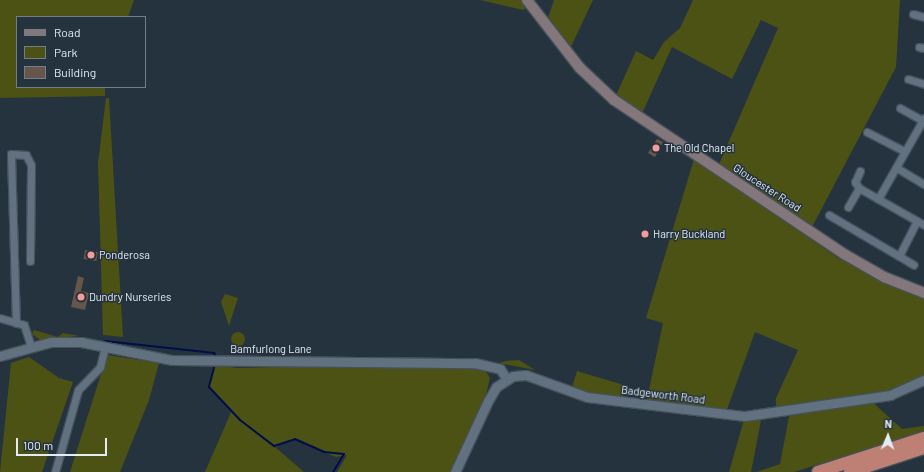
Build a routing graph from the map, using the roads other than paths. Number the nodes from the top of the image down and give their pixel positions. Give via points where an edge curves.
1 (527, 0) edge
2 (913, 14) dead end
3 (924, 17) edge
4 (908, 79) dead end
5 (924, 84) edge
6 (900, 108) dead end
7 (923, 119) edge
8 (867, 132) dead end
9 (904, 152) junction
10 (897, 168) junction
11 (860, 170) dead end
12 (924, 184) edge
13 (859, 188) junction
14 (878, 199) junction
15 (848, 207) dead end
16 (829, 214) dead end
17 (917, 221) junction
18 (924, 225) edge
19 (899, 256) junction
20 (30, 261) dead end
21 (914, 265) dead end
22 (924, 293) edge
23 (0, 318) edge
24 (16, 323) junction
25 (31, 346) junction
26 (105, 346) junction
27 (0, 356) edge
28 (507, 379) junction
29 (924, 380) edge
30 (924, 438) edge
31 (924, 448) edge
32 (55, 472) edge
33 (455, 472) edge
34 (818, 472) edge
35 (850, 472) edge

1 - 22 main road, Gloucester Road via 580,68 614,100 844,254 884,277
2 - 3 street
4 - 5 street
6 - 7 street
7 - 9 street
8 - 9 street
9 - 10 street
10 - 12 street
10 - 14 street
11 - 13 street via 855,182
13 - 14 street
13 - 15 street
14 - 17 street
16 - 19 street
17 - 18 street
17 - 19 street
19 - 21 street
20 - 24 street via 31,165 26,155 12,154
23 - 24 street
24 - 25 street via 26,327
25 - 26 street, Bamfurlong Lane via 51,342
25 - 27 street, Bamfurlong Lane
26 - 28 street, Bamfurlong Lane via 172,360 475,363 500,369
26 - 32 street via 100,367 78,390
28 - 29 street, Badgeworth Road via 526,375 587,397 745,416 890,395
28 - 33 street via 496,387 488,400
30 - 34 highway
31 - 35 highway

